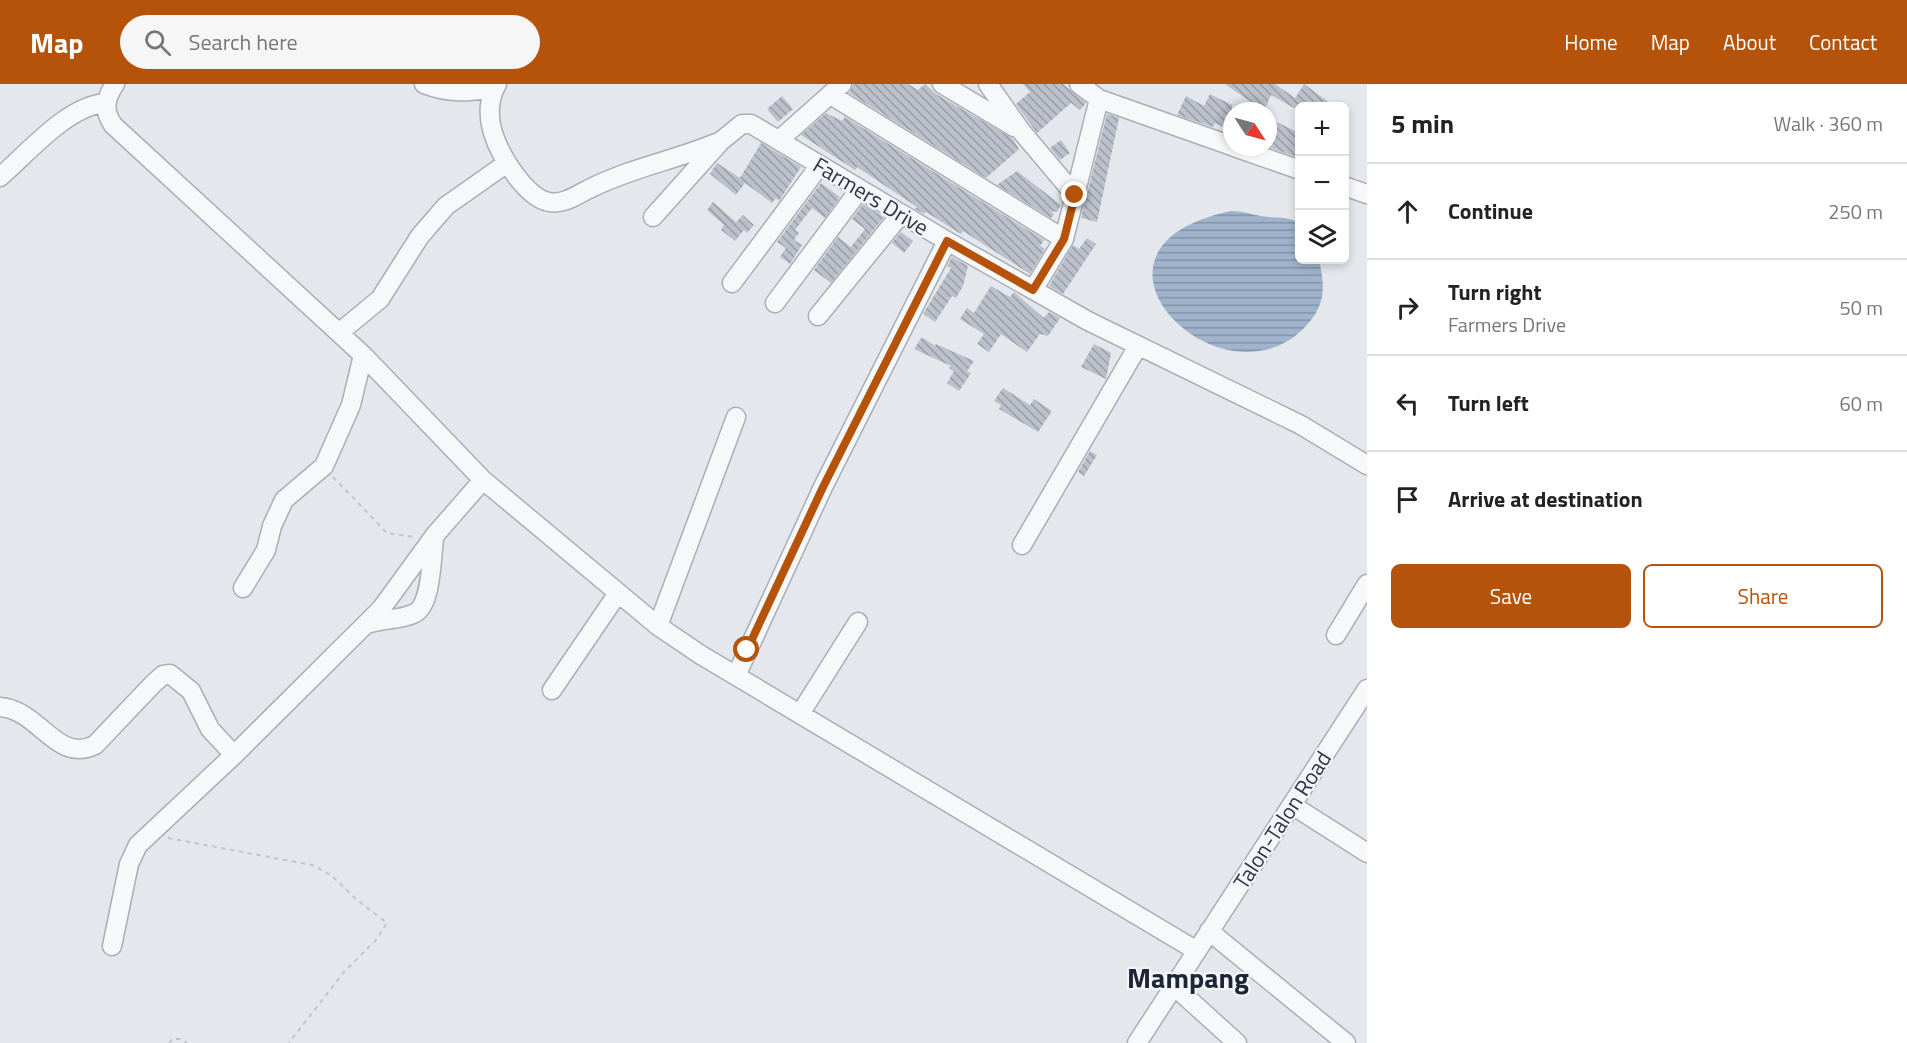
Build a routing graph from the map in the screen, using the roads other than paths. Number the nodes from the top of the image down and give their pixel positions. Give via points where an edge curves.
1 (115, 84) edge
2 (424, 84) edge
3 (942, 84) edge
4 (988, 84) edge
5 (1079, 84) edge
6 (495, 86) edge
7 (836, 90) edge
8 (1099, 99) junction
9 (106, 103) junction
10 (1021, 131) junction
11 (779, 140) junction
12 (721, 141) junction
13 (1223, 143) edge
14 (1259, 156) edge
15 (507, 163) junction
16 (820, 165) junction
17 (1295, 169) edge
18 (0, 177) edge
19 (1349, 188) edge
20 (860, 189) junction
21 (1367, 194) edge
22 (1075, 195) junction
23 (901, 214) junction
24 (653, 217) dead end
25 (1064, 239) junction
26 (947, 241) junction
27 (732, 283) dead end
28 (1033, 290) junction
29 (774, 303) dead end
30 (818, 316) dead end
31 (340, 332) junction
32 (1138, 346) junction
33 (363, 355) junction
34 (736, 417) dead end
35 (1367, 465) edge
36 (483, 480) junction
37 (435, 536) junction
38 (1022, 545) dead end
39 (1367, 584) edge
40 (243, 588) dead end
41 (618, 593) junction
42 (858, 622) dead end
43 (367, 624) junction
44 (658, 626) junction
45 (1336, 635) dead end
46 (735, 676) junction
47 (1367, 689) edge
48 (552, 690) dead end
49 (0, 707) edge
50 (800, 714) junction
51 (234, 756) junction
52 (1292, 805) junction
53 (1367, 854) edge
54 (1209, 931) junction
55 (112, 946) dead end
56 (1197, 951) junction
57 (1174, 986) junction
58 (1137, 1043) edge
59 (1237, 1043) edge
60 (1346, 1043) edge

1 - 9 street
2 - 6 street via 459,93
3 - 10 street
4 - 10 street
5 - 8 street
6 - 15 street via 490,128
7 - 11 street
7 - 25 street
8 - 13 street
8 - 22 street
9 - 18 street via 89,105 73,113
9 - 31 street via 105,111 113,125
10 - 22 street
11 - 12 street, Farmers Drive via 746,123
11 - 16 street, Farmers Drive
12 - 15 street via 612,177 561,202 545,201 533,193
12 - 24 street, Farmers Drive
14 - 17 street
15 - 31 street via 446,207 420,237 376,304
16 - 20 street, Farmers Drive
16 - 27 street
19 - 21 street
20 - 23 street, Farmers Drive
20 - 29 street
22 - 25 street
23 - 26 street, Farmers Drive
23 - 30 street
25 - 28 street
26 - 28 street, Farmers Drive
26 - 46 street via 823,487
28 - 32 street, Farmers Drive
31 - 33 street
32 - 35 street, Farmers Drive via 1301,424
32 - 38 street
33 - 36 street
33 - 40 street via 351,405 324,466 284,500 266,550
34 - 44 street
36 - 37 street
36 - 41 street
37 - 43 street
37 - 43 street via 428,596 422,608 405,617
39 - 45 street
41 - 44 street
41 - 48 street
42 - 50 street
43 - 51 street
44 - 46 street
46 - 50 street
47 - 52 street, Talon-Talon Road
49 - 51 street via 22,712 63,746 86,749 95,745 163,675 170,674 191,691 210,729
50 - 56 street
51 - 55 street via 148,834 133,853
52 - 53 street
52 - 54 street, Talon-Talon Road
54 - 56 street, Talon-Talon Road
54 - 60 street
56 - 57 street, Talon-Talon Road
57 - 58 street, Talon-Talon Road
57 - 59 street

